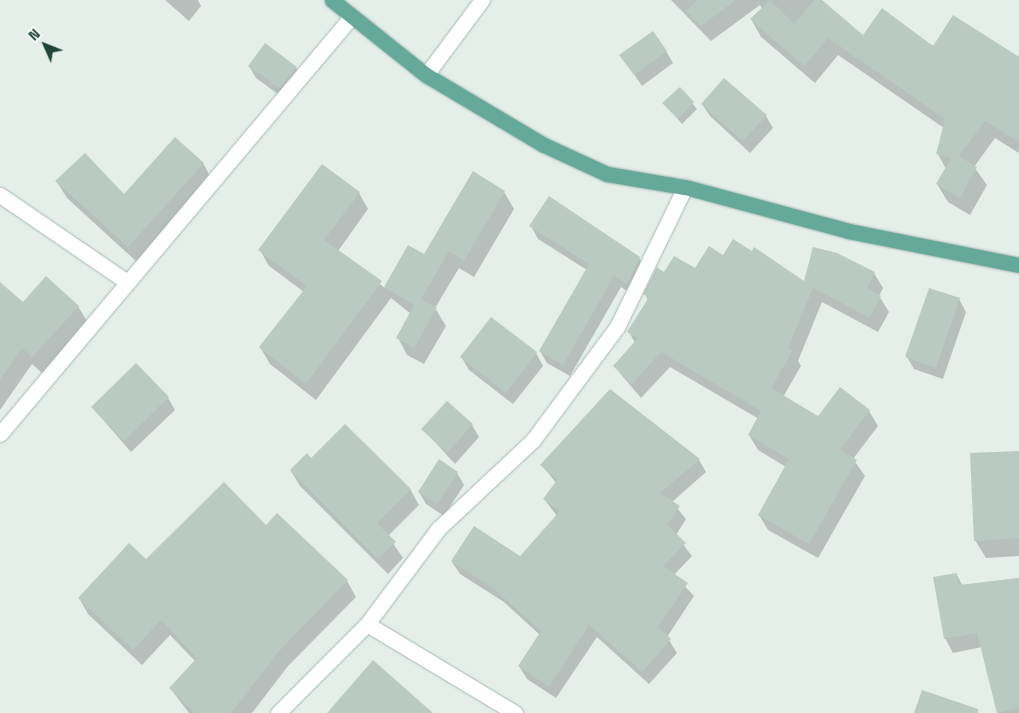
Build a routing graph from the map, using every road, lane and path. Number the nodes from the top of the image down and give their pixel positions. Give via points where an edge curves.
1 (332, 0) edge
2 (482, 0) edge
3 (352, 16) junction
4 (426, 75) junction
5 (685, 187) junction
6 (0, 195) edge
7 (1019, 264) edge
8 (128, 282) junction
9 (0, 434) edge
10 (367, 624) junction
11 (278, 713) edge
12 (515, 713) edge

1 - 3 main road
2 - 4 street
3 - 4 main road
3 - 8 street
4 - 5 main road via 544,145 607,174
5 - 7 main road via 849,231
5 - 10 street via 637,292 572,388 533,440 438,529
6 - 8 street
8 - 9 street
10 - 11 street
10 - 12 street

